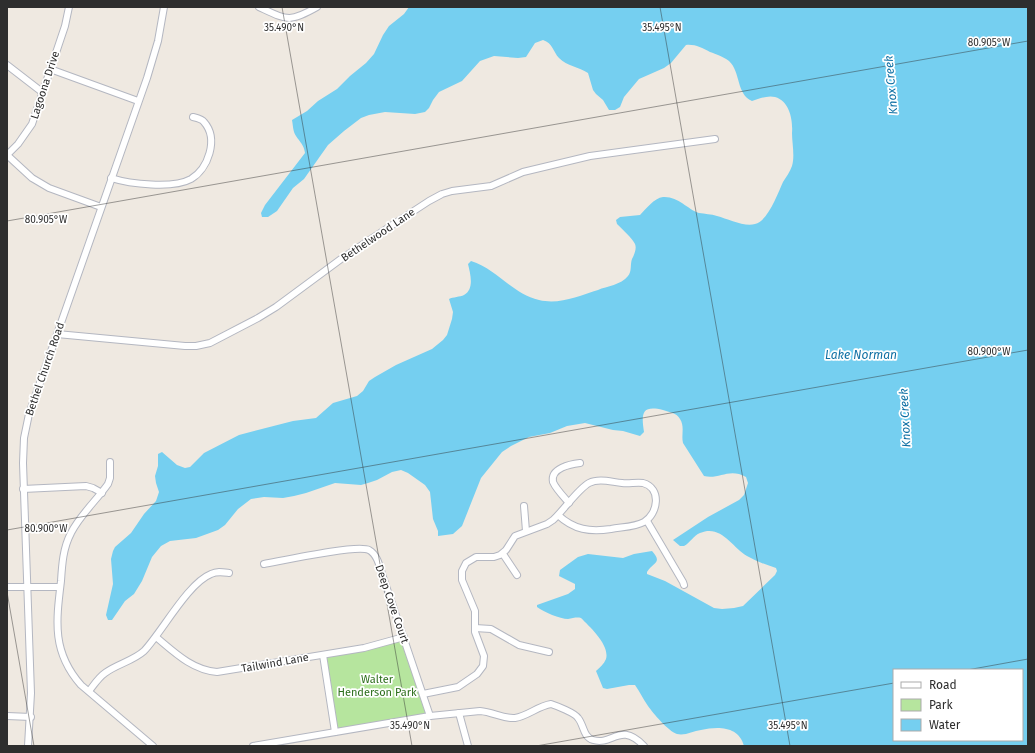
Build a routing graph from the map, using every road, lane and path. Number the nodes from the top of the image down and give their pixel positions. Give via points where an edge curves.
1 (69, 7) edge
2 (164, 7) edge
3 (259, 7) edge
4 (317, 7) edge
5 (7, 65) edge
6 (50, 68) junction
7 (42, 92) junction
8 (138, 101) junction
9 (193, 117) dead end
10 (714, 139) dead end
11 (7, 155) edge
12 (111, 178) junction
13 (101, 207) junction
14 (57, 334) junction
15 (110, 462) dead end
16 (580, 463) dead end
17 (23, 489) junction
18 (102, 493) junction
19 (569, 503) junction
20 (524, 506) dead end
21 (558, 515) junction
22 (646, 521) junction
23 (526, 531) junction
24 (503, 554) junction
25 (264, 564) dead end
26 (229, 573) dead end
27 (516, 575) dead end
28 (684, 585) dead end
29 (28, 586) junction
30 (7, 587) edge
31 (60, 587) junction
32 (475, 628) junction
33 (156, 637) junction
34 (404, 637) junction
35 (549, 652) dead end
36 (323, 655) junction
37 (88, 692) junction
38 (423, 694) junction
39 (459, 713) junction
40 (7, 716) edge
41 (430, 716) junction
42 (31, 717) junction
43 (335, 732) junction
44 (28, 746) edge
45 (153, 746) edge
46 (252, 746) edge
47 (468, 746) edge
48 (644, 746) edge

1 - 6 street, Lagoona Drive
2 - 8 street, Bethel Church Road via 153,60
3 - 4 street via 292,19
5 - 7 street
6 - 7 street, Lagoona Drive
6 - 8 street
7 - 11 street, Lagoona Drive via 32,124
8 - 12 street, Bethel Church Road
9 - 12 street via 202,120 208,128 211,148 204,167 196,175 186,181 170,184 133,183
10 - 14 street, Bethelwood Lane via 590,156 523,172 491,186 442,194 345,256 276,307 234,331 202,345 185,346
11 - 13 street via 38,182 60,193
12 - 13 street, Bethel Church Road
13 - 14 street, Bethel Church Road
14 - 17 street, Bethel Church Road via 29,414 23,449
15 - 18 street via 110,478
16 - 19 street via 566,466 554,476 554,482
17 - 18 street via 86,486
17 - 29 street, Bethel Church Road
18 - 31 street via 79,520 68,538
19 - 21 street
19 - 22 street via 584,487 593,482 604,480 644,484 652,489 657,502
20 - 23 street
21 - 22 street via 574,527 590,531 633,526
21 - 23 street via 547,524
22 - 28 street
23 - 24 street via 515,536
24 - 27 street
24 - 32 street via 471,559 462,571 463,583 475,611
25 - 34 street, Deep Cove Court via 347,549 367,549 374,554 377,561
26 - 33 street via 212,573 199,581
29 - 30 street
29 - 31 street
29 - 42 street, Bethel Church Road
31 - 37 street via 57,625 61,653 75,678
32 - 35 street via 491,629 519,645
32 - 38 street via 484,656 482,669 454,688
33 - 36 street, Tailwind Lane via 194,666 210,672
33 - 37 street via 140,654 102,675
34 - 36 street, Tailwind Lane via 375,646
34 - 38 street, Deep Cove Court
36 - 43 street
37 - 45 street
38 - 41 street, Deep Cove Court
39 - 41 street
39 - 47 street
39 - 48 street via 482,711 516,718 552,704 576,715 586,734 593,740 623,734 632,736
40 - 42 street
41 - 43 street
42 - 44 street, Bethel Church Road
43 - 46 street

